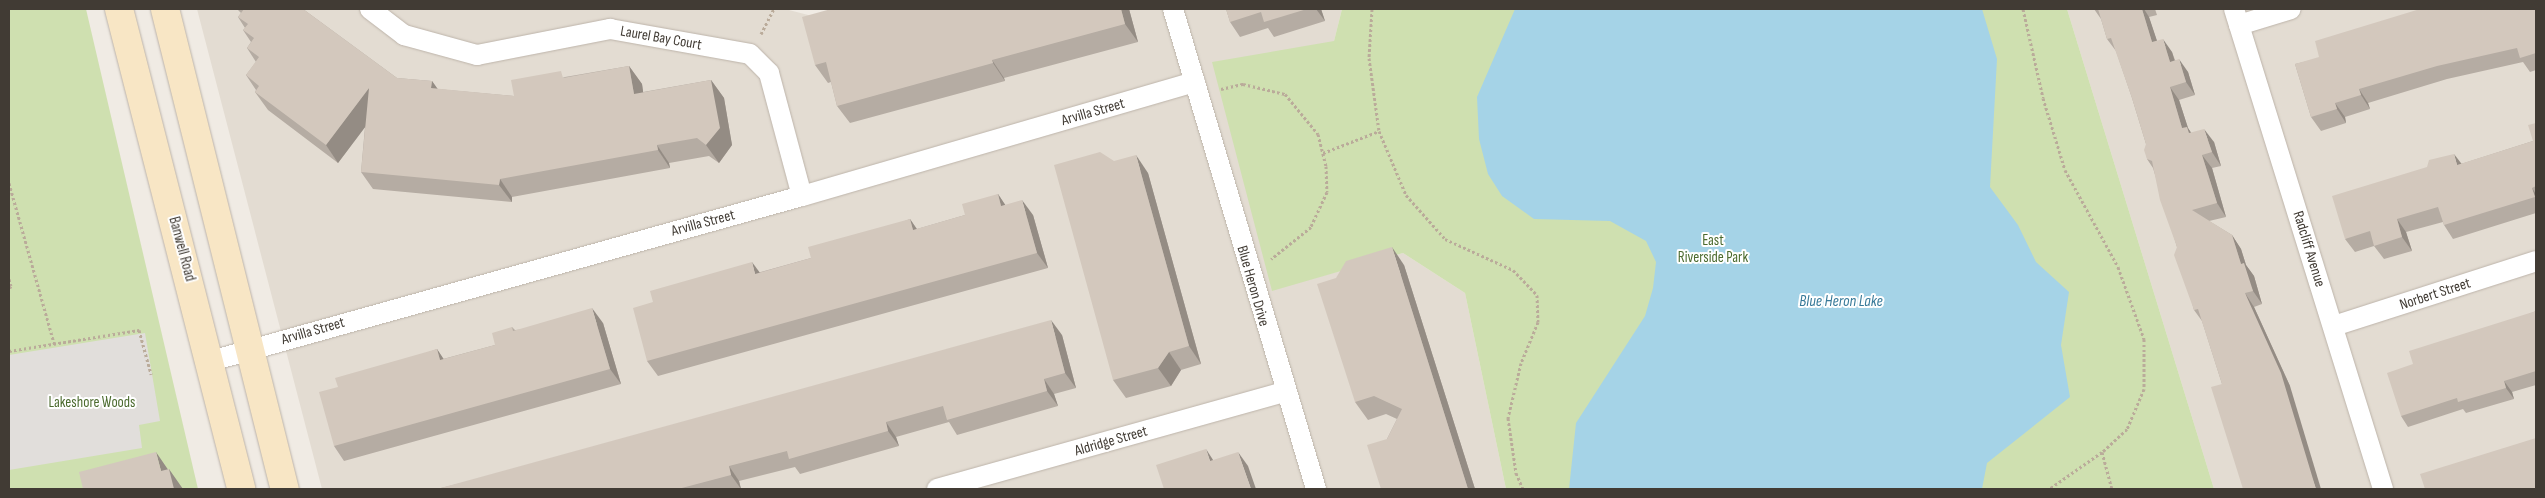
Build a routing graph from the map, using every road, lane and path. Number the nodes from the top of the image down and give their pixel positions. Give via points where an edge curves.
1 (119, 9) edge
2 (165, 9) edge
3 (370, 9) edge
4 (774, 9) edge
5 (1173, 9) edge
6 (1372, 9) edge
7 (2023, 9) edge
8 (2291, 9) edge
9 (2236, 17) edge
10 (750, 54) junction
11 (1197, 88) junction
12 (1379, 131) junction
13 (1323, 153) junction
14 (9, 183) edge
15 (802, 196) junction
16 (2536, 262) edge
17 (1248, 268) junction
18 (9, 280) edge
19 (9, 289) edge
20 (2334, 326) junction
21 (54, 343) junction
22 (250, 349) junction
23 (9, 351) edge
24 (211, 361) junction
25 (151, 374) dead end
26 (1285, 392) junction
27 (2102, 452) junction
28 (241, 489) edge
29 (285, 489) edge
30 (937, 489) edge
31 (1316, 489) edge
32 (1523, 489) edge
33 (2049, 489) edge
34 (2112, 489) edge
35 (2383, 489) edge

1 - 24 main road, Banwell Road
2 - 22 main road
3 - 10 street, Laurel Bay Court via 404,35 477,55 610,29
4 - 10 path
5 - 11 street, Blue Heron Drive
6 - 12 path via 1369,58
7 - 27 path via 2043,98 2066,170 2118,267 2144,339 2144,388 2127,429
8 - 9 street
9 - 20 street, Radcliff Avenue
10 - 15 street via 769,73
11 - 13 path via 1243,84 1286,94 1318,134
11 - 15 street, Arvilla Street
11 - 17 street, Blue Heron Drive
12 - 13 path
12 - 32 path via 1406,195 1445,239 1513,270 1537,294 1538,322 1520,363 1508,418 1516,473
13 - 17 path via 1327,192 1311,228 1277,257
14 - 21 path
15 - 22 street, Arvilla Street
16 - 20 street, Norbert Street
17 - 26 street, Blue Heron Drive
18 - 19 path via 12,286
20 - 35 street, Radcliff Avenue
21 - 23 path
21 - 25 path via 139,330
22 - 24 street, Arvilla Street
22 - 29 main road
24 - 28 main road, Banwell Road
26 - 30 street, Aldridge Street
26 - 31 street, Blue Heron Drive
27 - 33 path
27 - 34 path

